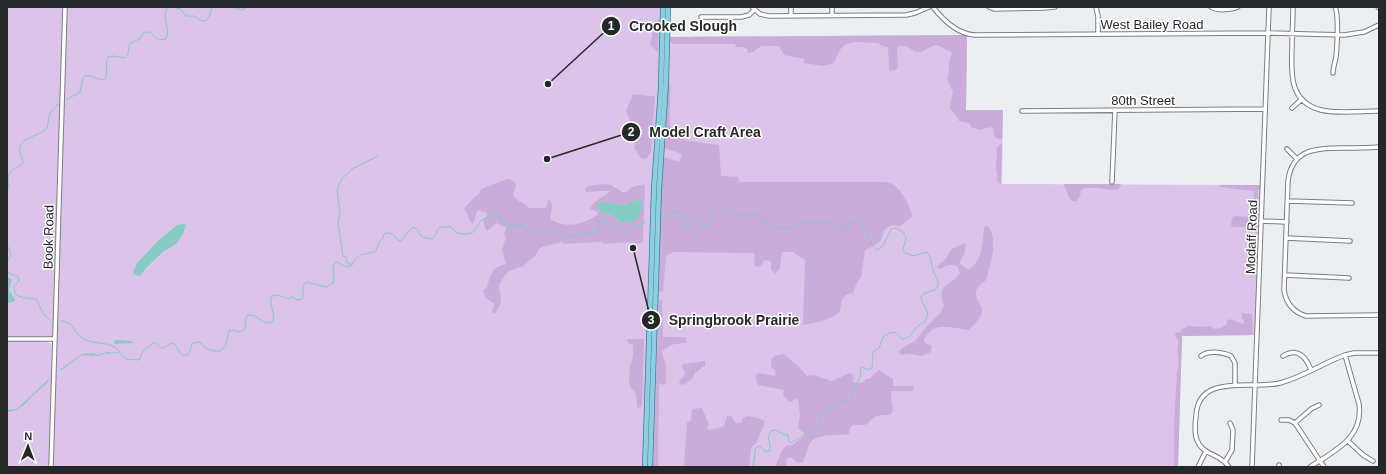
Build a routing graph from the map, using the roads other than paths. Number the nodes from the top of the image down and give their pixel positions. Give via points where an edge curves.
1 (65, 7) edge
2 (663, 7) edge
3 (668, 7) edge
4 (791, 7) edge
5 (832, 7) edge
6 (929, 7) edge
7 (933, 7) edge
8 (989, 7) edge
9 (1055, 7) edge
10 (1096, 7) edge
11 (1211, 7) edge
12 (1238, 7) edge
13 (1269, 7) edge
14 (1293, 7) edge
15 (1335, 7) edge
16 (753, 9) edge
17 (832, 15) junction
18 (791, 16) junction
19 (701, 17) dead end
20 (1379, 25) edge
21 (1268, 33) junction
22 (1098, 34) junction
23 (1292, 34) junction
24 (1337, 35) junction
25 (1333, 73) dead end
26 (1302, 99) junction
27 (1292, 108) dead end
28 (1265, 109) junction
29 (1115, 110) junction
30 (1022, 111) dead end
31 (1379, 111) edge
32 (1379, 147) edge
33 (1287, 150) dead end
34 (1297, 159) junction
35 (1112, 182) dead end
36 (1288, 201) junction
37 (1352, 203) dead end
38 (1262, 221) junction
39 (1287, 222) junction
40 (1286, 238) junction
41 (1350, 241) dead end
42 (1285, 275) junction
43 (1349, 278) dead end
44 (1379, 316) edge
45 (7, 339) edge
46 (55, 339) junction
47 (1379, 353) edge
48 (1345, 355) junction
49 (1201, 356) dead end
50 (1283, 356) dead end
51 (1311, 370) junction
52 (1235, 384) junction
53 (1255, 385) junction
54 (1320, 405) dead end
55 (1281, 420) dead end
56 (1230, 423) dead end
57 (1295, 423) junction
58 (1348, 441) junction
59 (1206, 451) junction
60 (1319, 461) junction
61 (1373, 461) dead end
62 (1225, 462) junction
63 (51, 467) edge
64 (645, 467) edge
65 (650, 467) edge
66 (1198, 467) edge
67 (1229, 467) edge
68 (1252, 467) edge
69 (1310, 467) edge
70 (1324, 467) edge

1 - 46 street, Book Road
2 - 64 main road
3 - 65 main road
4 - 18 street
5 - 17 street
6 - 17 street via 906,15
7 - 22 street, West Bailey Road via 951,25 972,34
8 - 9 street
10 - 22 street
11 - 12 street
13 - 21 street, Modaff Road
14 - 23 street
15 - 24 street
16 - 18 street via 765,16
16 - 19 street via 748,15 741,17
17 - 18 street
20 - 24 street, West Bailey Road via 1356,34
21 - 22 street, West Bailey Road
21 - 23 street, West Bailey Road
21 - 28 street, Modaff Road
23 - 24 street, West Bailey Road
23 - 26 street via 1292,80
24 - 25 street
26 - 27 street
26 - 31 street via 1315,108 1326,111
28 - 29 street, 80th Street
28 - 38 street, Modaff Road
29 - 30 street, 80th Street
29 - 35 street
32 - 34 street via 1316,149
33 - 34 street
34 - 36 street via 1289,174
36 - 37 street
36 - 39 street
38 - 39 street
38 - 53 street, Modaff Road
39 - 40 street
40 - 41 street
40 - 42 street
42 - 43 street
42 - 44 street via 1287,300 1292,308 1302,314 1316,317
45 - 46 street
46 - 63 street, Book Road
47 - 48 street
48 - 51 street
48 - 58 street via 1360,412 1358,425
49 - 52 street via 1208,353 1231,356 1235,363
50 - 51 street via 1289,353 1301,354
51 - 53 street via 1282,383
52 - 53 street
52 - 59 street via 1210,392 1202,397 1198,404 1195,435 1198,444
53 - 68 street, Modaff Road
54 - 57 street via 1311,409
55 - 57 street
56 - 62 street via 1233,430 1232,450
57 - 60 street
58 - 60 street
58 - 61 street
59 - 62 street
59 - 66 street
60 - 69 street
60 - 70 street
62 - 67 street

